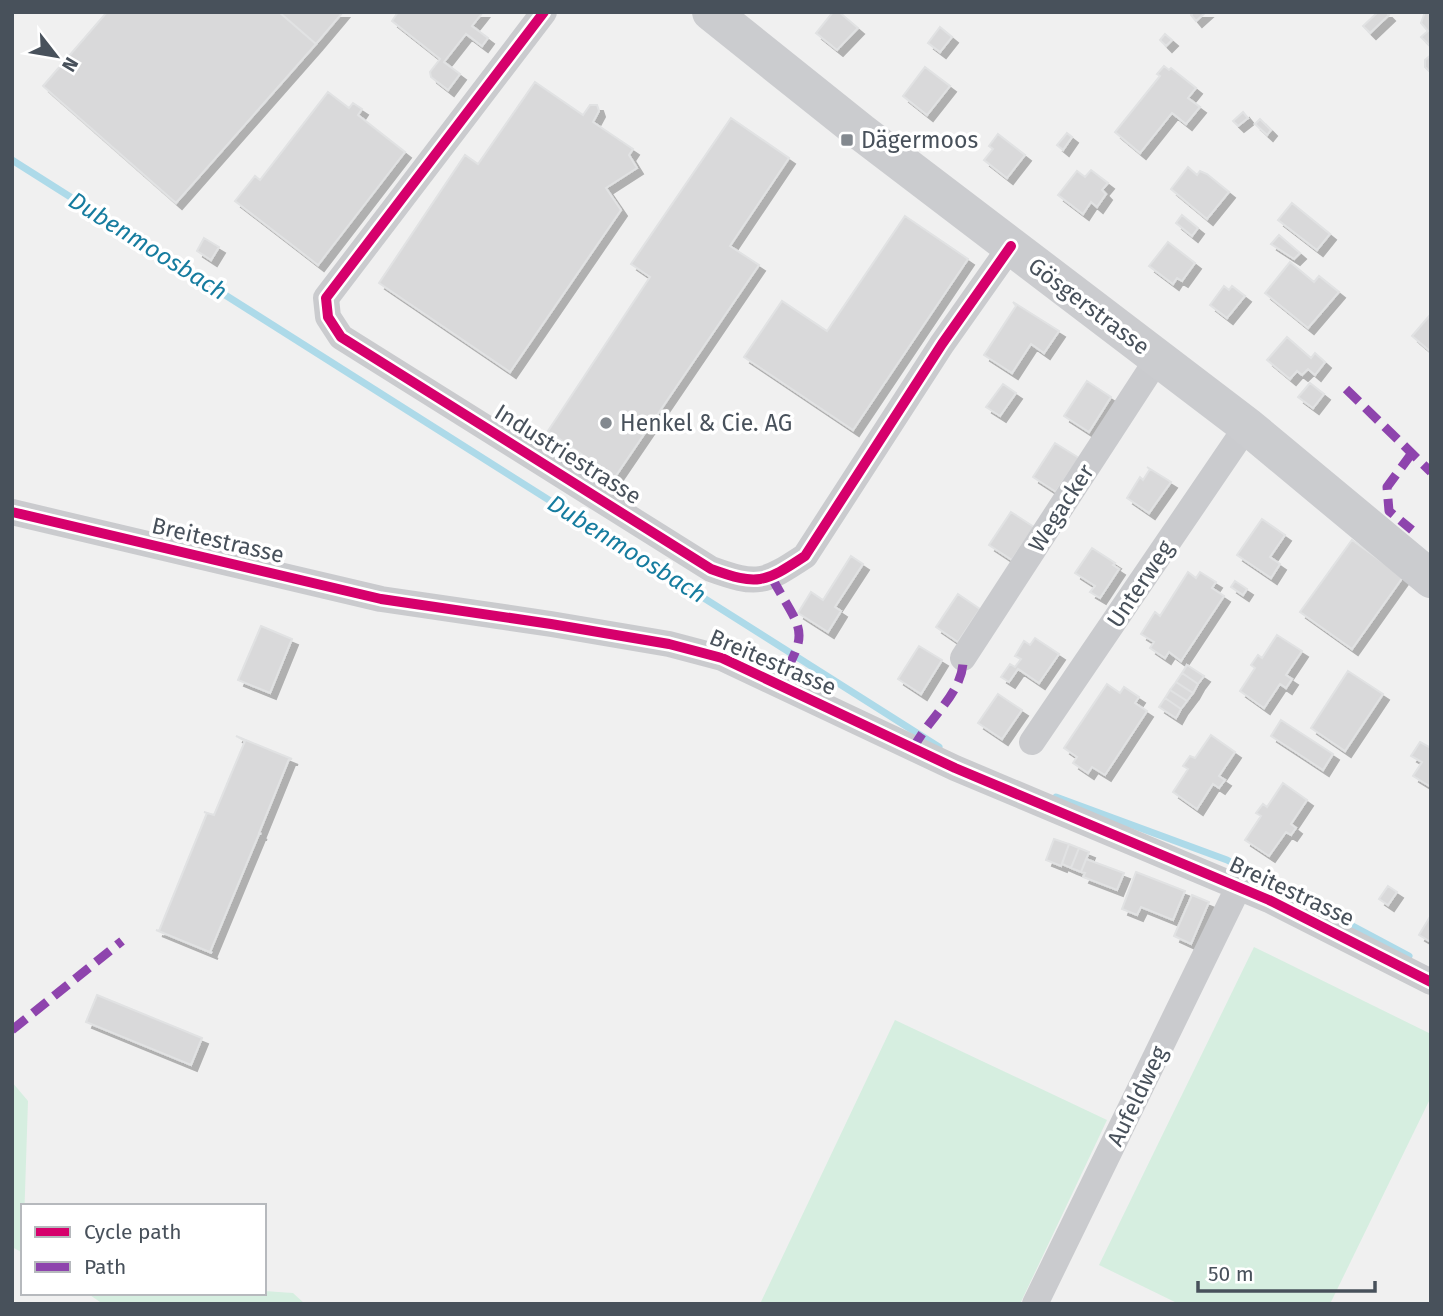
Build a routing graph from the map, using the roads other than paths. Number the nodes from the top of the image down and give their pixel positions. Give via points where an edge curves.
1 (544, 12) edge
2 (711, 12) edge
3 (1011, 246) junction
4 (1158, 358) junction
5 (1247, 426) junction
6 (12, 512) edge
7 (1431, 579) edge
8 (963, 658) dead end
9 (1032, 742) dead end
10 (1238, 888) junction
11 (1431, 982) edge
12 (1035, 1304) edge

1 - 3 street, Industriestrasse via 326,298 328,317 341,337 711,569 744,581 772,578 805,556
2 - 3 main road, Gösgerstrasse
3 - 4 main road, Gösgerstrasse
4 - 5 main road, Gösgerstrasse
4 - 8 street, Wegacker
5 - 7 main road, Gösgerstrasse
5 - 9 street, Unterweg
6 - 10 street, Breitestrasse via 381,599 669,644 722,658 955,768
10 - 11 street, Breitestrasse
10 - 12 street, Aufeldweg

